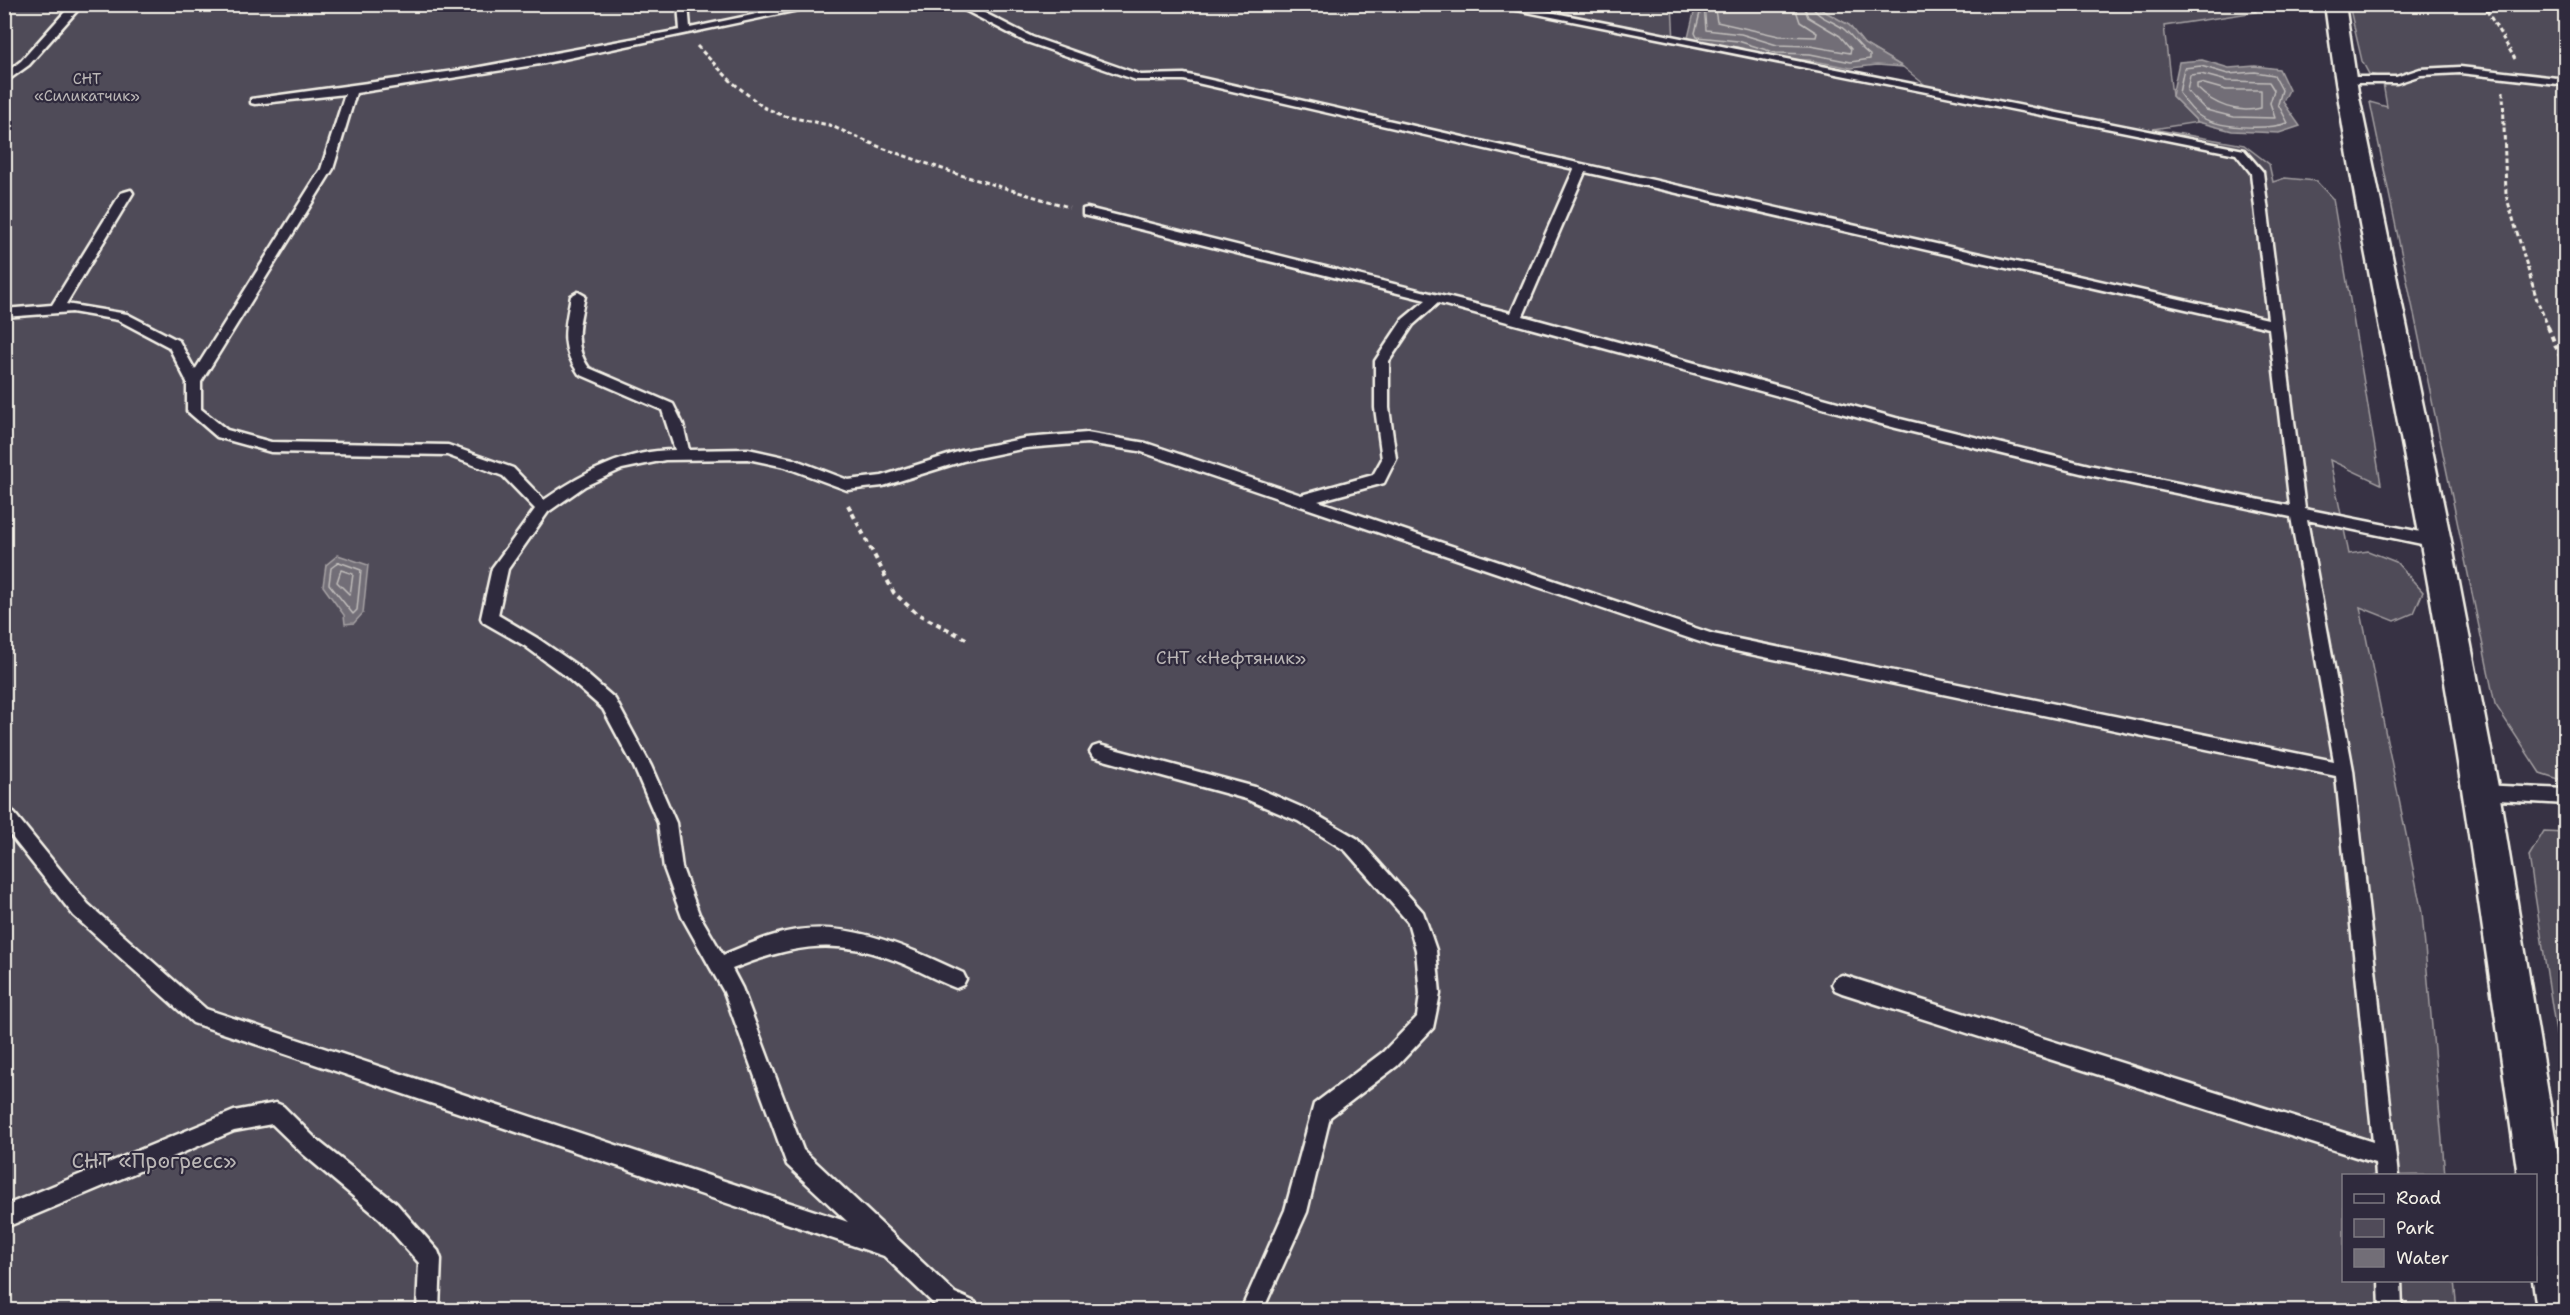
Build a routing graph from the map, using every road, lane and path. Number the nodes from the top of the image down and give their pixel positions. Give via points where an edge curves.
1 (78, 4) edge
2 (683, 4) edge
3 (822, 4) edge
4 (958, 4) edge
5 (1492, 4) edge
6 (2335, 4) edge
7 (2483, 4) edge
8 (685, 32) junction
9 (4, 63) edge
10 (25, 63) junction
11 (2503, 75) junction
12 (4, 80) edge
13 (2345, 80) junction
14 (2565, 82) edge
15 (351, 92) junction
16 (255, 101) dead end
17 (1581, 167) junction
18 (127, 193) dead end
19 (1087, 212) joint
20 (578, 296) dead end
21 (1436, 298) junction
22 (57, 308) junction
23 (4, 313) edge
24 (1515, 318) junction
25 (2276, 325) junction
26 (2565, 371) edge
27 (194, 382) junction
28 (683, 454) junction
29 (847, 485) junction
30 (1298, 501) junction
31 (543, 508) junction
32 (2298, 512) junction
33 (2436, 541) junction
34 (968, 640) dead end
35 (1099, 752) dead end
36 (2344, 770) junction
37 (2481, 792) junction
38 (2565, 797) edge
39 (4, 813) edge
40 (719, 965) junction
41 (956, 979) dead end
42 (1842, 984) dead end
43 (2386, 1166) edge
44 (4, 1216) edge
45 (892, 1248) junction
46 (2390, 1282) edge
47 (428, 1311) edge
48 (967, 1311) edge
49 (1252, 1311) edge
50 (2391, 1311) edge
51 (2560, 1311) edge

1 - 10 lane
2 - 8 lane
3 - 8 lane
4 - 17 lane via 1028,39 1140,78 1184,77
5 - 25 lane via 2240,152 2257,172
6 - 13 street
7 - 11 path via 2516,60
8 - 15 lane
8 - 19 path via 709,60 762,107 828,125 891,152 1012,192
9 - 10 lane
10 - 12 lane
11 - 13 lane via 2460,70 2420,72 2397,80
11 - 14 lane
11 - 26 path via 2506,195 2537,300
13 - 33 street
15 - 16 lane
15 - 27 lane via 327,169
17 - 24 lane
17 - 25 lane
18 - 22 lane
19 - 21 lane
20 - 28 lane via 570,344 575,361 584,371 668,407
21 - 24 lane
21 - 30 lane via 1408,322 1382,361 1382,408 1389,459 1379,478
22 - 23 lane
22 - 27 lane via 122,317 174,344
24 - 32 lane via 1907,425 2089,470
25 - 32 lane
27 - 31 lane via 195,411 222,434 271,447 448,450 508,472
28 - 29 lane via 748,454 788,463
28 - 31 lane via 618,465 580,482
29 - 30 lane via 883,481 961,456 1026,443 1087,438 1141,446
29 - 34 path via 848,505 889,585 904,605
30 - 36 lane via 1712,640
31 - 40 lane via 500,568 489,618 569,669 609,704 667,823 673,868 691,917
32 - 33 lane
32 - 36 lane
33 - 37 street
35 - 49 lane via 1249,792 1304,816 1352,845 1416,918 1426,950 1430,994 1426,1022 1390,1059 1321,1111 1296,1212
36 - 43 lane
37 - 38 lane
37 - 51 street
39 - 45 lane via 81,910 200,1016
40 - 41 lane via 776,943 826,936 890,949
40 - 45 lane via 732,988 795,1157
42 - 43 lane
44 - 47 lane via 234,1121 276,1113 310,1147 388,1211 430,1259
45 - 48 lane via 947,1301
46 - 50 lane

